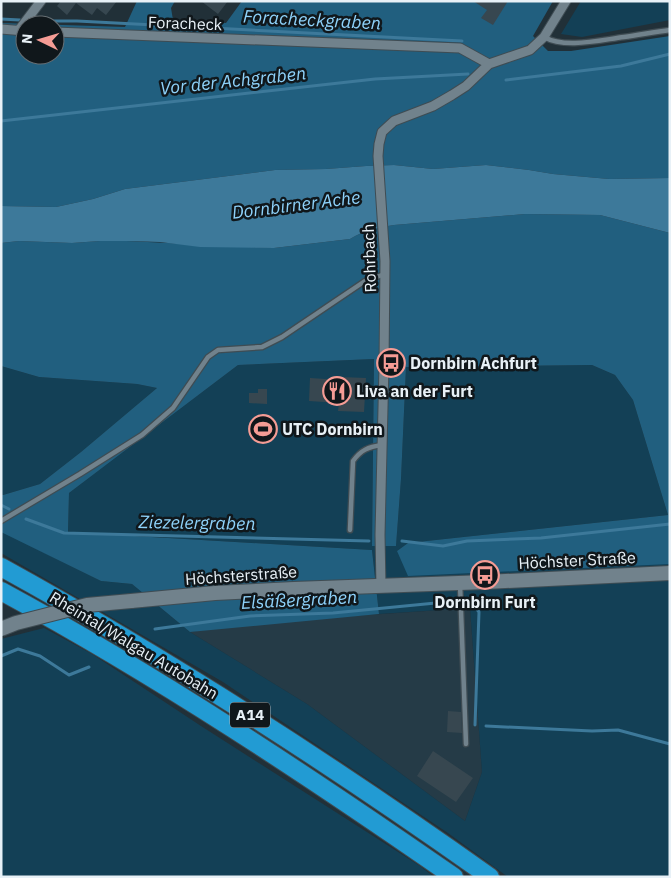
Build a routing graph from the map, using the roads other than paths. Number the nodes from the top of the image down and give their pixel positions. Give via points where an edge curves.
1 (41, 1) edge
2 (566, 1) edge
3 (32, 15) edge
4 (1, 29) edge
5 (15, 30) edge
6 (670, 30) edge
7 (65, 32) edge
8 (544, 37) junction
9 (490, 64) junction
10 (385, 274) junction
11 (382, 445) junction
12 (1, 521) edge
13 (350, 530) dead end
14 (1, 567) edge
15 (670, 573) edge
16 (460, 582) junction
17 (486, 582) joint
18 (381, 586) junction
19 (1, 590) edge
20 (1, 629) edge
21 (466, 744) dead end
22 (454, 877) edge
23 (490, 877) edge

1 - 3 street
2 - 8 street, Rohrbach
4 - 5 street
6 - 8 lane via 592,42 569,43
7 - 9 street, Foracheck via 460,48
8 - 9 street, Rohrbach via 530,50
9 - 10 street, Rohrbach via 452,95 394,122 382,132 379,144
10 - 11 street, Rohrbach
10 - 12 lane via 365,280 282,337 262,347 218,350 208,357 173,408 142,435
11 - 13 lane via 358,453 353,461
11 - 18 street, Rohrbach
14 - 23 highway, Rheintal/Walgau Autobahn / A14 via 116,632 279,734
15 - 17 main road, Höchster Straße
16 - 17 main road, Höchsterstraße
16 - 18 main road, Höchsterstraße
16 - 21 lane
18 - 20 main road, Höchsterstraße, bridge via 215,594 87,605
19 - 22 highway, Rheintal/Walgau Autobahn / A14 via 215,718

